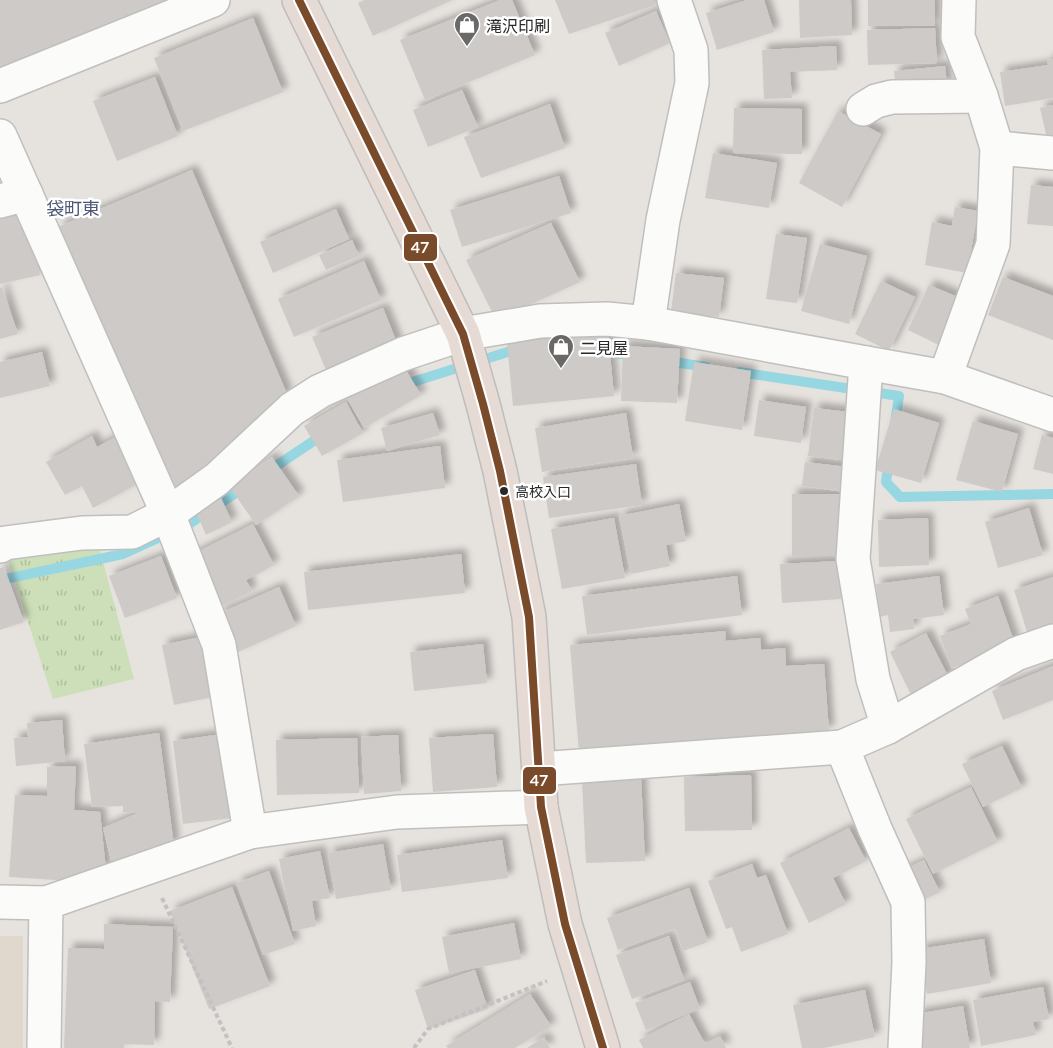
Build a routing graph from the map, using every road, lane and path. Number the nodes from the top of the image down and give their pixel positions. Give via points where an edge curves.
1 (213, 0) edge
2 (299, 0) edge
3 (674, 0) edge
4 (959, 0) edge
5 (0, 86) edge
6 (981, 96) junction
7 (863, 109) dead end
8 (0, 136) edge
9 (997, 148) junction
10 (1053, 153) edge
11 (13, 198) edge
12 (648, 323) junction
13 (462, 333) junction
14 (866, 363) junction
15 (945, 378) junction
16 (1053, 415) edge
17 (168, 514) junction
18 (0, 546) edge
19 (1053, 641) edge
20 (888, 727) junction
21 (842, 747) junction
22 (539, 769) junction
23 (541, 807) junction
24 (249, 832) junction
25 (148, 867) junction
26 (0, 902) edge
27 (46, 903) junction
28 (579, 968) junction
29 (44, 1048) edge
30 (231, 1048) edge
31 (414, 1048) edge
32 (603, 1048) edge
33 (905, 1048) edge

1 - 5 street
2 - 13 highway
3 - 12 street via 691,50 692,83 663,220
4 - 6 street via 958,37
6 - 7 street via 892,97
6 - 9 street
8 - 11 street
9 - 10 street
9 - 15 street via 993,244
11 - 17 street
12 - 13 street via 540,321
12 - 14 street
13 - 17 street via 320,391 292,409 217,478
13 - 22 highway via 500,471 529,617
14 - 15 street
14 - 20 street via 853,559 873,679
15 - 16 street
17 - 18 street via 132,532 82,533
17 - 24 street via 219,645
19 - 20 street via 1016,654
20 - 21 street
21 - 22 street
21 - 33 street via 908,902
22 - 23 highway
23 - 24 street via 397,812
23 - 28 highway via 565,924
24 - 25 street
25 - 27 street
25 - 30 path
26 - 27 street
27 - 29 street
28 - 31 path via 428,1029
28 - 32 highway

